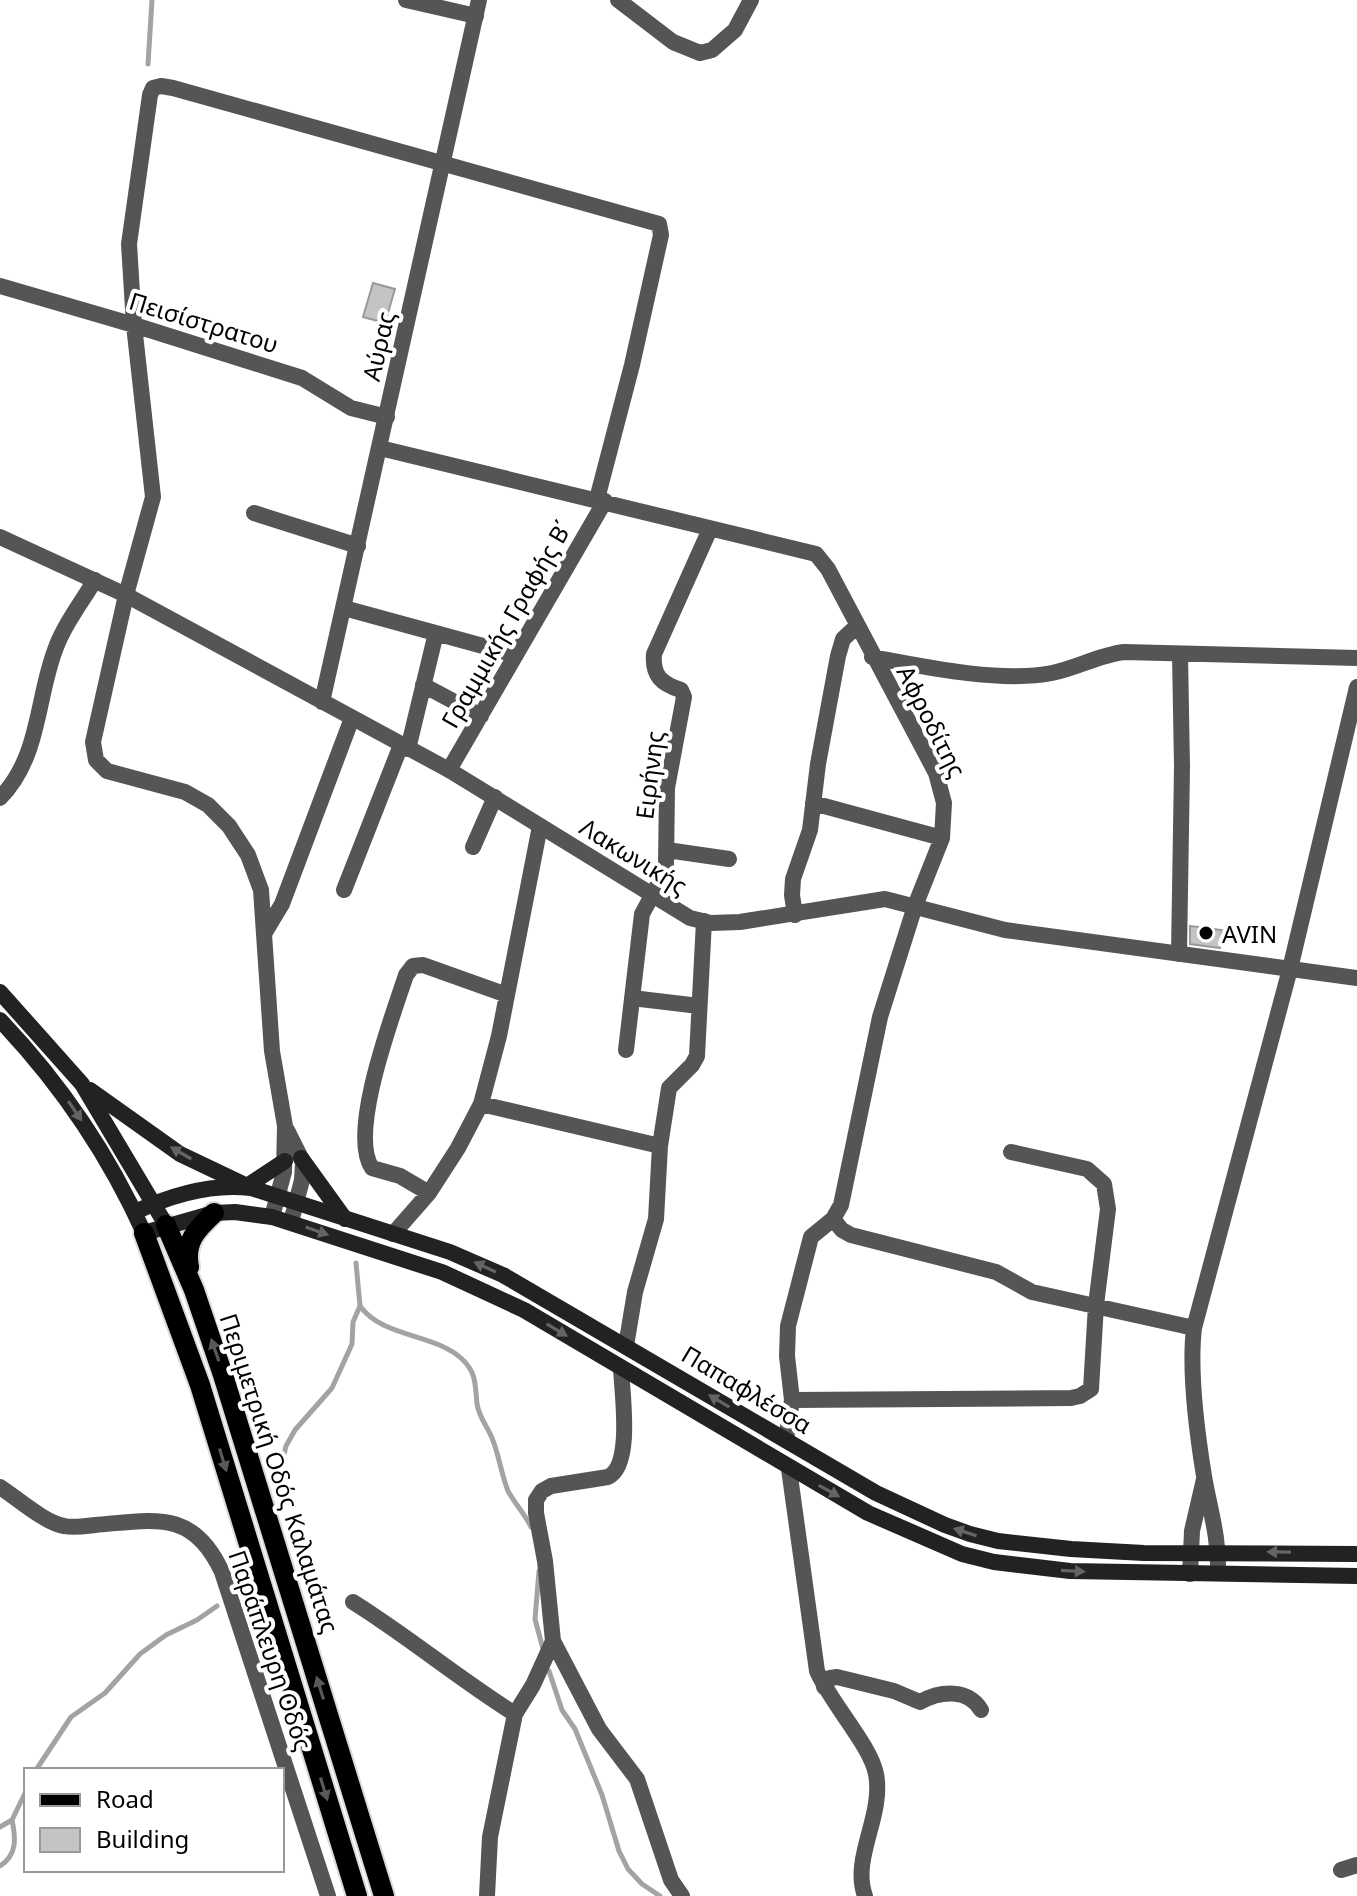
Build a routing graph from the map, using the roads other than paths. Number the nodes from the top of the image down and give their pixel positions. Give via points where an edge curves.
1 (406, 0) edge
2 (618, 0) edge
3 (751, 0) edge
4 (478, 8) edge
5 (445, 163) junction
6 (0, 286) edge
7 (134, 325) junction
8 (387, 417) junction
9 (380, 448) junction
10 (601, 500) junction
11 (254, 513) dead end
12 (710, 529) junction
13 (0, 537) edge
14 (358, 546) junction
15 (95, 580) junction
16 (126, 595) junction
17 (344, 608) junction
18 (856, 627) junction
19 (436, 633) junction
20 (1180, 654) junction
21 (516, 655) junction
22 (872, 657) junction
23 (1357, 658) edge
24 (423, 685) junction
25 (1357, 687) edge
26 (322, 702) junction
27 (481, 716) junction
28 (1353, 716) edge
29 (352, 718) junction
30 (404, 747) junction
31 (449, 770) junction
32 (495, 797) junction
33 (0, 798) edge
34 (813, 803) junction
35 (540, 826) junction
36 (942, 838) junction
37 (473, 847) dead end
38 (667, 850) junction
39 (729, 859) dead end
40 (344, 890) dead end
41 (652, 895) junction
42 (915, 906) junction
43 (795, 915) junction
44 (704, 921) junction
45 (264, 934) junction
46 (1179, 954) junction
47 (1290, 969) junction
48 (1357, 978) edge
49 (0, 992) edge
50 (507, 995) junction
51 (632, 998) junction
52 (699, 1006) junction
53 (0, 1020) edge
54 (626, 1050) dead end
55 (82, 1084) junction
56 (481, 1104) junction
57 (660, 1146) junction
58 (1011, 1152) dead end
59 (293, 1159) junction
60 (249, 1187) junction
61 (429, 1193) junction
62 (278, 1197) junction
63 (154, 1203) junction
64 (296, 1204) junction
65 (135, 1212) junction
66 (214, 1213) junction
67 (272, 1217) junction
68 (345, 1219) junction
69 (833, 1219) junction
70 (291, 1222) junction
71 (166, 1225) junction
72 (144, 1233) junction
73 (393, 1234) junction
74 (194, 1290) junction
75 (1096, 1305) junction
76 (1194, 1328) junction
77 (626, 1346) junction
78 (621, 1368) junction
79 (792, 1400) junction
80 (786, 1440) junction
81 (789, 1469) junction
82 (1204, 1478) junction
83 (0, 1487) edge
84 (1190, 1551) junction
85 (1219, 1551) junction
86 (1357, 1554) edge
87 (1218, 1573) junction
88 (1190, 1574) junction
89 (1357, 1576) edge
90 (353, 1602) dead end
91 (553, 1641) junction
92 (824, 1687) junction
93 (981, 1710) dead end
94 (515, 1714) junction
95 (328, 1896) edge
96 (357, 1896) edge
97 (384, 1896) edge
98 (487, 1896) edge
99 (682, 1896) edge
100 (865, 1896) edge

1 - 4 street
2 - 3 street via 673,42 700,53 712,50 735,30
4 - 5 street, Αύρας
5 - 7 street via 173,88 153,88 129,244
5 - 8 street, Αύρας
5 - 10 street, Γραμμικής Γραφής Β΄ via 660,226
6 - 7 street, Πεισίστρατου
7 - 8 street, Πεισίστρατου via 302,378 351,408
7 - 16 street via 153,497
8 - 9 street, Αύρας
9 - 10 street, Αφροδίτης
9 - 14 street, Αύρας
10 - 12 street, Αφροδίτης
10 - 21 street, Γραμμικής Γραφής Β΄
11 - 14 street
12 - 18 street, Αφροδίτης via 816,554
12 - 38 street, Ειρήνης via 653,658 660,681 684,694 667,788
13 - 15 street, Λακωνικής
14 - 17 street, Αύρας
15 - 16 street, Λακωνικής
15 - 33 street via 63,631 26,760
16 - 26 street, Λακωνικής
16 - 45 street via 93,742 96,760 107,771 185,792 229,826 248,855 261,890
17 - 19 street
17 - 26 street, Αύρας
18 - 22 street, Αφροδίτης
18 - 34 street via 840,646
19 - 21 street
19 - 24 street
20 - 22 street via 1120,653 1032,675 942,669
20 - 23 street
20 - 46 street
21 - 27 street, Γραμμικής Γραφής Β΄
22 - 36 street, Αφροδίτης via 936,773 944,803
24 - 27 street
24 - 30 street
25 - 28 street
26 - 29 street, Λακωνικής
27 - 31 street, Γραμμικής Γραφής Β΄
28 - 47 street
29 - 30 street, Λακωνικής
29 - 45 street via 282,904
30 - 31 street, Λακωνικής
30 - 40 street
31 - 32 street, Λακωνικής
32 - 35 street, Λακωνικής
32 - 37 street
34 - 36 street
34 - 43 street via 793,879
35 - 41 street, Λακωνικής
35 - 50 street
36 - 42 street, Αφροδίτης
38 - 39 street
38 - 41 street, Ειρήνης via 664,873
41 - 44 street, Λακωνικής via 685,916
41 - 51 street, Ειρήνης via 641,918
42 - 43 street, Λακωνικής via 875,899
42 - 46 street, Λακωνικής via 1005,930
42 - 69 street, Αφροδίτης via 880,1017 845,1188
43 - 44 street, Λακωνικής
44 - 52 street
45 - 59 street via 272,1051
46 - 47 street, Λακωνικής
47 - 48 street, Λακωνικής
47 - 76 street
49 - 55 main road
50 - 56 street
50 - 61 street via 423,965 413,966 406,975 371,1084 366,1155 372,1168
51 - 52 street
51 - 54 street, Ειρήνης
52 - 57 street via 697,1056 670,1085
53 -> 65 main road via 66,1097
60 -> 55 main road via 180,1154
55 - 63 main road, Περιμετρική Οδός Καλαμάτας
56 - 57 street
56 - 61 street
57 - 77 street via 656,1219
58 - 75 street via 1087,1169 1104,1184 1108,1209
59 - 60 main road
59 - 62 street
59 - 64 street via 302,1180
59 - 68 main road
60 - 62 main road, Παπαφλέσσα
60 - 63 main road, Παπαφλέσσα via 211,1187
61 - 73 street
62 - 64 main road, Παπαφλέσσα
62 - 67 street
63 - 65 main road, Παπαφλέσσα
63 - 71 main road, Περιμετρική Οδός Καλαμάτας
64 - 68 main road, Παπαφλέσσα
64 - 70 street
65 - 72 main road
66 - 67 main road, Παπαφλέσσα
66 - 71 main road, Παπαφλέσσα
66 - 74 main road via 188,1245
67 - 70 main road, Παπαφλέσσα
68 - 73 main road, Παπαφλέσσα
69 - 75 street via 851,1235 996,1272 1032,1292
69 - 79 street, Αφροδίτης via 811,1237 788,1326
70 -> 78 main road, Παπαφλέσσα via 467,1282
71 - 72 main road, Παπαφλέσσα
71 - 74 main road, Περιμετρική Οδός Καλαμάτας
72 -> 96 main road, Περιμετρική Οδός Καλαμάτας via 200,1385
77 -> 73 main road, Παπαφλέσσα via 503,1275
97 -> 74 main road, Περιμετρική Οδός Καλαμάτας
75 - 76 street
75 - 79 street via 1092,1386 1080,1396
76 - 82 street
80 -> 77 main road, Παπαφλέσσα
78 - 81 main road, Παπαφλέσσα
78 - 91 street via 624,1447 616,1474 551,1486 536,1500
79 - 80 street, Αφροδίτης
84 -> 80 main road, Παπαφλέσσα via 1071,1549 970,1534 876,1493
81 -> 88 main road, Παπαφλέσσα via 888,1523 962,1554 1070,1571
81 - 92 street via 815,1658
82 - 84 street
82 - 85 street
83 - 95 street, Παράπλευρη Οδός via 64,1526 169,1522 200,1536 212,1550
84 - 85 main road, Παπαφλέσσα
84 - 88 street
86 -> 85 main road, Παπαφλέσσα
85 - 87 street
87 - 88 main road, Παπαφλέσσα
87 - 89 main road, Παπαφλέσσα
90 - 94 street
91 - 94 street
91 - 99 street via 599,1729 637,1779 671,1880
92 - 93 street via 837,1677 920,1702 954,1693 976,1702
92 - 100 street via 876,1771 875,1813 860,1870
94 - 98 street via 490,1837

